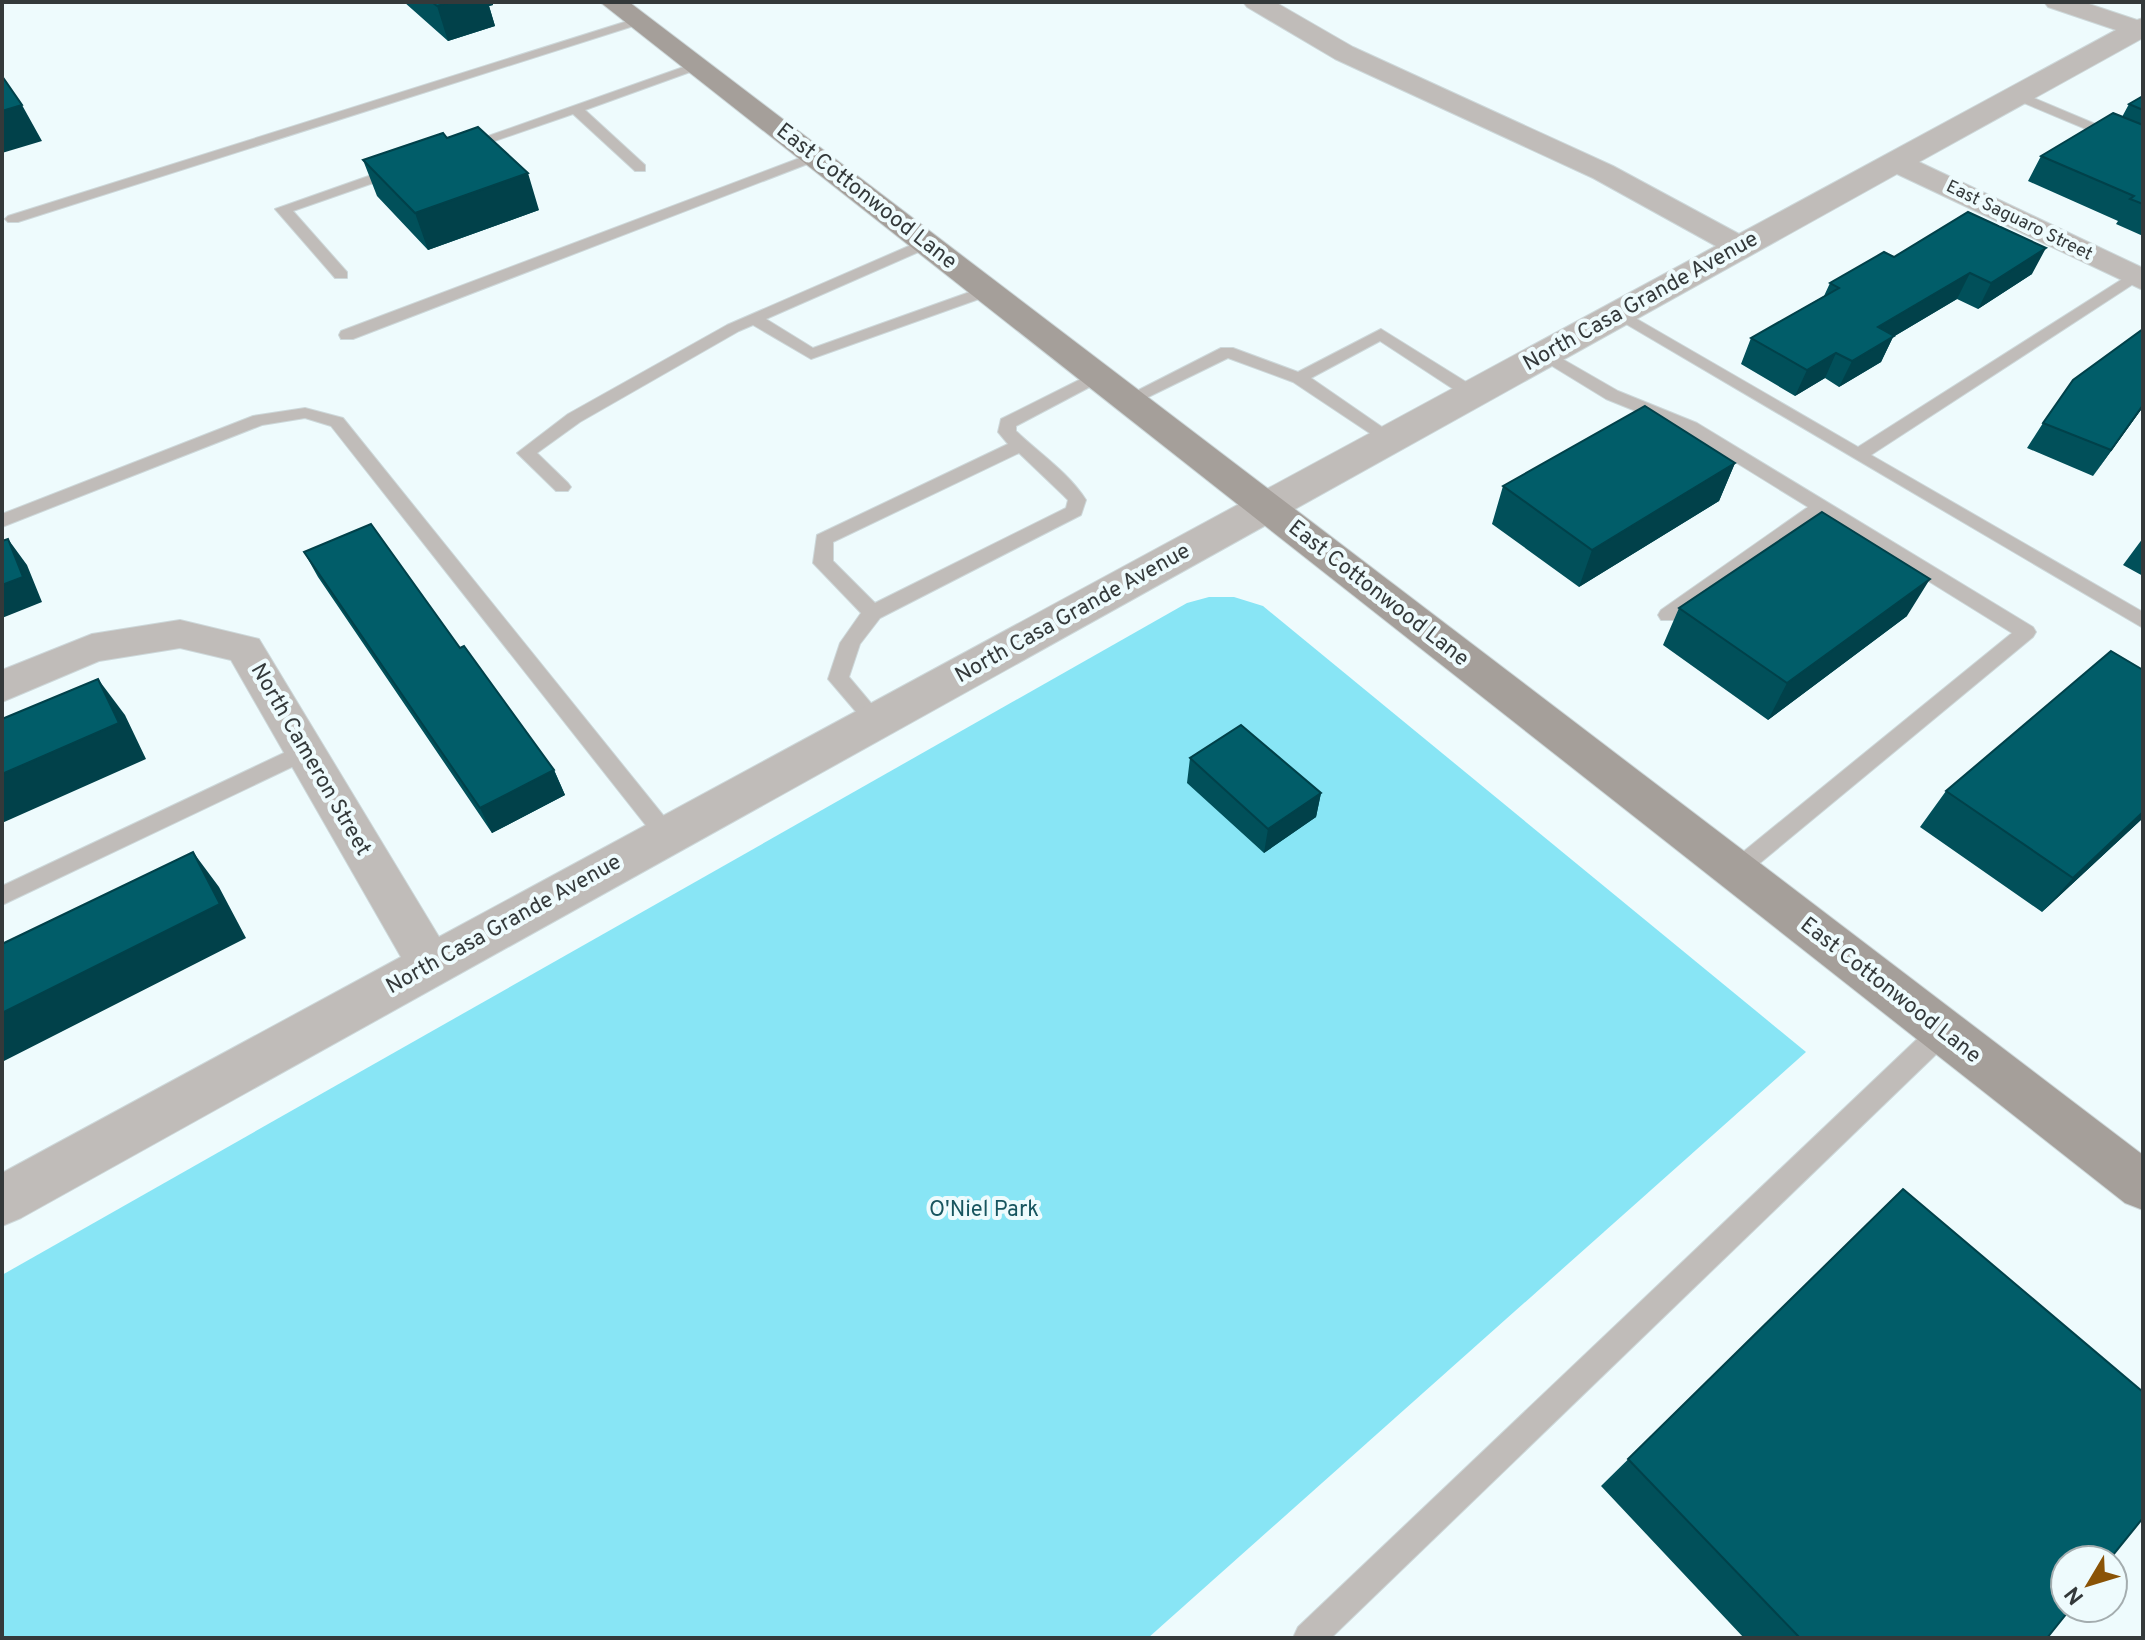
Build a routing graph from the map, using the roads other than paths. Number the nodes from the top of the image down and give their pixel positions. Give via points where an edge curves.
1 (613, 2) edge
2 (1256, 2) edge
3 (2057, 2) edge
4 (639, 22) junction
5 (2142, 28) edge
6 (697, 67) junction
7 (2017, 95) junction
8 (575, 109) junction
9 (2143, 149) edge
10 (443, 154) edge
11 (813, 157) junction
12 (1896, 162) junction
13 (414, 164) edge
14 (640, 168) dead end
15 (13, 219) dead end
16 (925, 244) junction
17 (1740, 247) junction
18 (341, 275) dead end
19 (2139, 278) edge
20 (987, 291) junction
21 (1617, 314) junction
22 (754, 319) junction
23 (347, 335) dead end
24 (1545, 354) junction
25 (1097, 376) junction
26 (1299, 378) junction
27 (1473, 394) junction
28 (1128, 400) junction
29 (1389, 440) junction
30 (1020, 445) junction
31 (1858, 455) junction
32 (562, 487) dead end
33 (1822, 506) junction
34 (1266, 507) junction
35 (2, 521) edge
36 (873, 613) junction
37 (1668, 615) dead end
38 (2143, 621) edge
39 (2, 687) edge
40 (876, 721) junction
41 (305, 751) junction
42 (667, 836) junction
43 (1735, 871) junction
44 (2, 896) edge
45 (431, 966) junction
46 (1943, 1031) junction
47 (2143, 1186) edge
48 (2, 1201) edge
49 (1309, 1638) edge

1 - 4 main road, East Cottonwood Lane
2 - 17 street via 1344,53 1603,172
3 - 5 street
4 - 6 main road, East Cottonwood Lane
4 - 15 lane
5 - 7 street, North Casa Grande Avenue
6 - 8 lane
6 - 11 main road, East Cottonwood Lane
7 - 9 lane
7 - 12 street, North Casa Grande Avenue
8 - 10 lane
8 - 14 lane
11 - 16 main road, East Cottonwood Lane
11 - 23 lane
12 - 17 street, North Casa Grande Avenue
12 - 19 street, East Saguaro Street
13 - 18 lane via 283,209
16 - 20 main road, East Cottonwood Lane
16 - 22 lane
17 - 21 street, North Casa Grande Avenue
19 - 31 lane
20 - 22 lane via 811,354
20 - 25 main road, East Cottonwood Lane
21 - 24 street, North Casa Grande Avenue
21 - 31 lane
22 - 32 lane via 574,418 526,453
24 - 27 street, North Casa Grande Avenue
24 - 33 lane via 1612,395 1691,427
25 - 28 main road, East Cottonwood Lane
25 - 30 lane via 1007,423 1007,432
26 - 27 lane via 1381,334
26 - 28 lane via 1227,352
26 - 29 lane
27 - 29 street, North Casa Grande Avenue
28 - 34 main road, East Cottonwood Lane
29 - 34 street, North Casa Grande Avenue
30 - 36 lane via 824,539 823,563
30 - 36 lane via 1069,488 1077,500 1074,511
31 - 38 lane
33 - 37 lane
33 - 43 lane via 2026,632
34 - 40 street, North Casa Grande Avenue
34 - 43 main road, East Cottonwood Lane
35 - 42 lane via 259,420 305,413 337,422
36 - 40 lane via 842,656 838,679
39 - 41 street, North Cameron Street via 92,648 180,634 245,649
40 - 42 street, North Casa Grande Avenue
41 - 44 lane
41 - 45 street, North Cameron Street
42 - 45 street, North Casa Grande Avenue
43 - 46 main road, East Cottonwood Lane
45 - 48 street, North Casa Grande Avenue
46 - 47 main road, East Cottonwood Lane
46 - 49 lane

